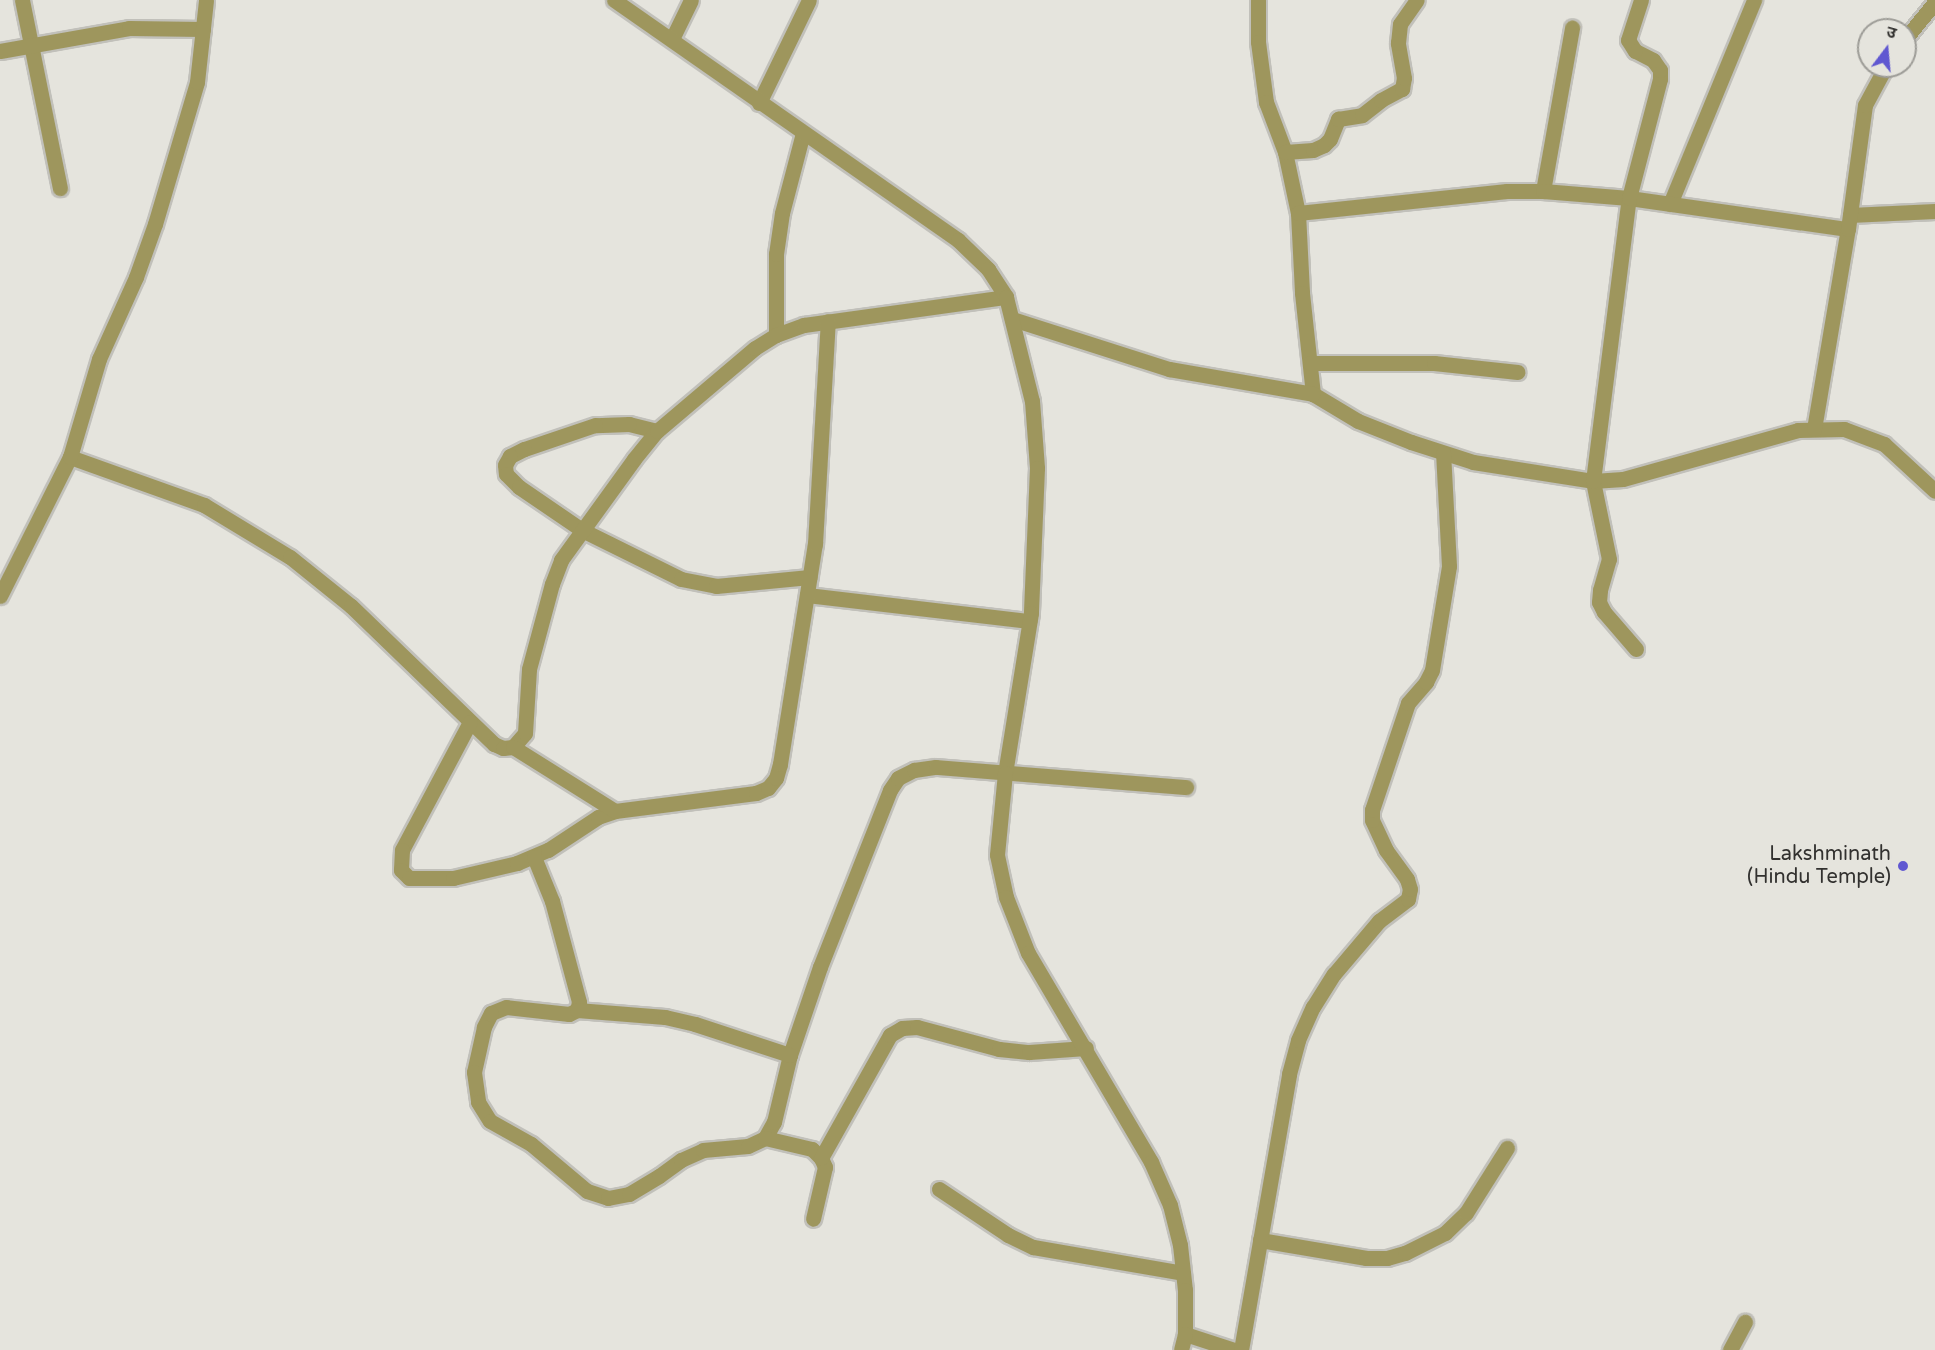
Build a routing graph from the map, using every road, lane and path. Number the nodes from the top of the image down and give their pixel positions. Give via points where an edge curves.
1 (22, 0) edge
2 (206, 0) edge
3 (614, 0) edge
4 (691, 0) edge
5 (809, 0) edge
6 (1258, 0) edge
7 (1417, 0) edge
8 (1641, 0) edge
9 (1754, 0) edge
10 (1935, 2) edge
11 (1917, 24) edge
12 (1572, 28) dead end
13 (203, 29) junction
14 (672, 39) junction
15 (31, 45) junction
16 (0, 51) edge
17 (1880, 78) edge
18 (759, 103) junction
19 (803, 134) junction
20 (1285, 152) junction
21 (60, 188) dead end
22 (1543, 191) junction
23 (1629, 198) junction
24 (1670, 204) junction
25 (1935, 211) edge
26 (1298, 213) junction
27 (1849, 222) junction
28 (1006, 297) junction
29 (1012, 319) junction
30 (828, 321) junction
31 (776, 336) junction
32 (1310, 363) junction
33 (1518, 372) dead end
34 (1313, 394) junction
35 (1814, 429) junction
36 (657, 431) junction
37 (1443, 453) junction
38 (70, 457) junction
39 (1593, 481) junction
40 (1935, 491) edge
41 (582, 530) junction
42 (810, 576) junction
43 (807, 595) junction
44 (0, 596) edge
45 (1029, 621) junction
46 (1636, 649) dead end
47 (470, 722) junction
48 (513, 747) junction
49 (1005, 773) junction
50 (1186, 787) dead end
51 (615, 811) junction
52 (534, 857) junction
53 (577, 1010) junction
54 (1086, 1048) junction
55 (790, 1055) junction
56 (765, 1138) junction
57 (1507, 1148) dead end
58 (821, 1158) junction
59 (939, 1189) dead end
60 (813, 1219) dead end
61 (1260, 1240) junction
62 (1183, 1273) junction
63 (1745, 1322) dead end
64 (1185, 1334) junction
65 (1181, 1350) edge
66 (1234, 1350) edge
67 (1241, 1350) edge
68 (1730, 1350) edge

1 - 15 street
2 - 13 street
3 - 14 street
4 - 14 street
5 - 18 street
6 - 20 street via 1258,42 1266,102
7 - 20 street via 1400,24 1402,89 1362,115 1338,119 1324,145
8 - 23 street via 1628,40 1635,51 1653,60 1660,70 1660,79
9 - 24 street
10 - 11 street
12 - 22 street
13 - 15 street via 129,28
13 - 38 street via 197,82 155,224 99,359
14 - 18 street
15 - 16 street
15 - 21 street
17 - 27 street via 1865,105
18 - 19 street
19 - 28 street via 958,240 988,269
19 - 31 street via 782,213 776,254
20 - 26 street
22 - 23 street
22 - 26 street
23 - 24 street
23 - 39 street
24 - 27 street
25 - 27 street
26 - 32 street
27 - 35 street
28 - 29 street
28 - 30 street
29 - 34 street via 1169,369
29 - 45 street via 1032,401 1037,468
30 - 31 street
30 - 42 street
31 - 36 street via 755,348
32 - 33 street via 1434,363
32 - 34 street
34 - 37 street via 1358,421
35 - 39 street via 1798,430 1623,479
35 - 40 street via 1844,429 1884,444
36 - 41 street
36 - 41 street via 629,424 595,425 510,456 506,474
37 - 39 street via 1473,462
37 - 61 street via 1449,566 1432,670 1408,704 1372,810 1372,820 1386,850 1407,879 1408,899 1379,921 1334,974 1298,1040
38 - 44 street
38 - 47 street via 204,505 290,558 351,606
39 - 46 street via 1609,559 1599,602
41 - 42 street via 681,579 702,585
41 - 48 street via 561,560 552,584 529,669 525,733
42 - 43 street
43 - 45 street
43 - 51 street via 780,764 768,788 756,793
45 - 49 street
47 - 48 street via 494,744
47 - 52 street via 402,850 401,870 409,878 453,878
48 - 51 street
49 - 50 street
49 - 54 street via 997,855 1006,897 1028,953
49 - 55 street via 936,767 898,778 820,967
51 - 52 street via 598,817
52 - 53 street via 552,901 575,981
53 - 55 street via 665,1017
53 - 56 street via 559,1014 506,1007 491,1013 474,1072 478,1102 490,1121 531,1144 586,1191 608,1198 629,1194 703,1150 748,1146
54 - 58 street via 1029,1052 999,1049 917,1027 902,1028 890,1035
54 - 62 street via 1151,1162 1170,1204
55 - 56 street via 774,1122
56 - 58 street via 812,1149
57 - 61 street via 1467,1213 1445,1233 1405,1253 1366,1258
58 - 60 street via 825,1167
59 - 62 street via 1033,1247
61 - 67 street
62 - 64 street
63 - 68 street
64 - 65 street
64 - 66 street

